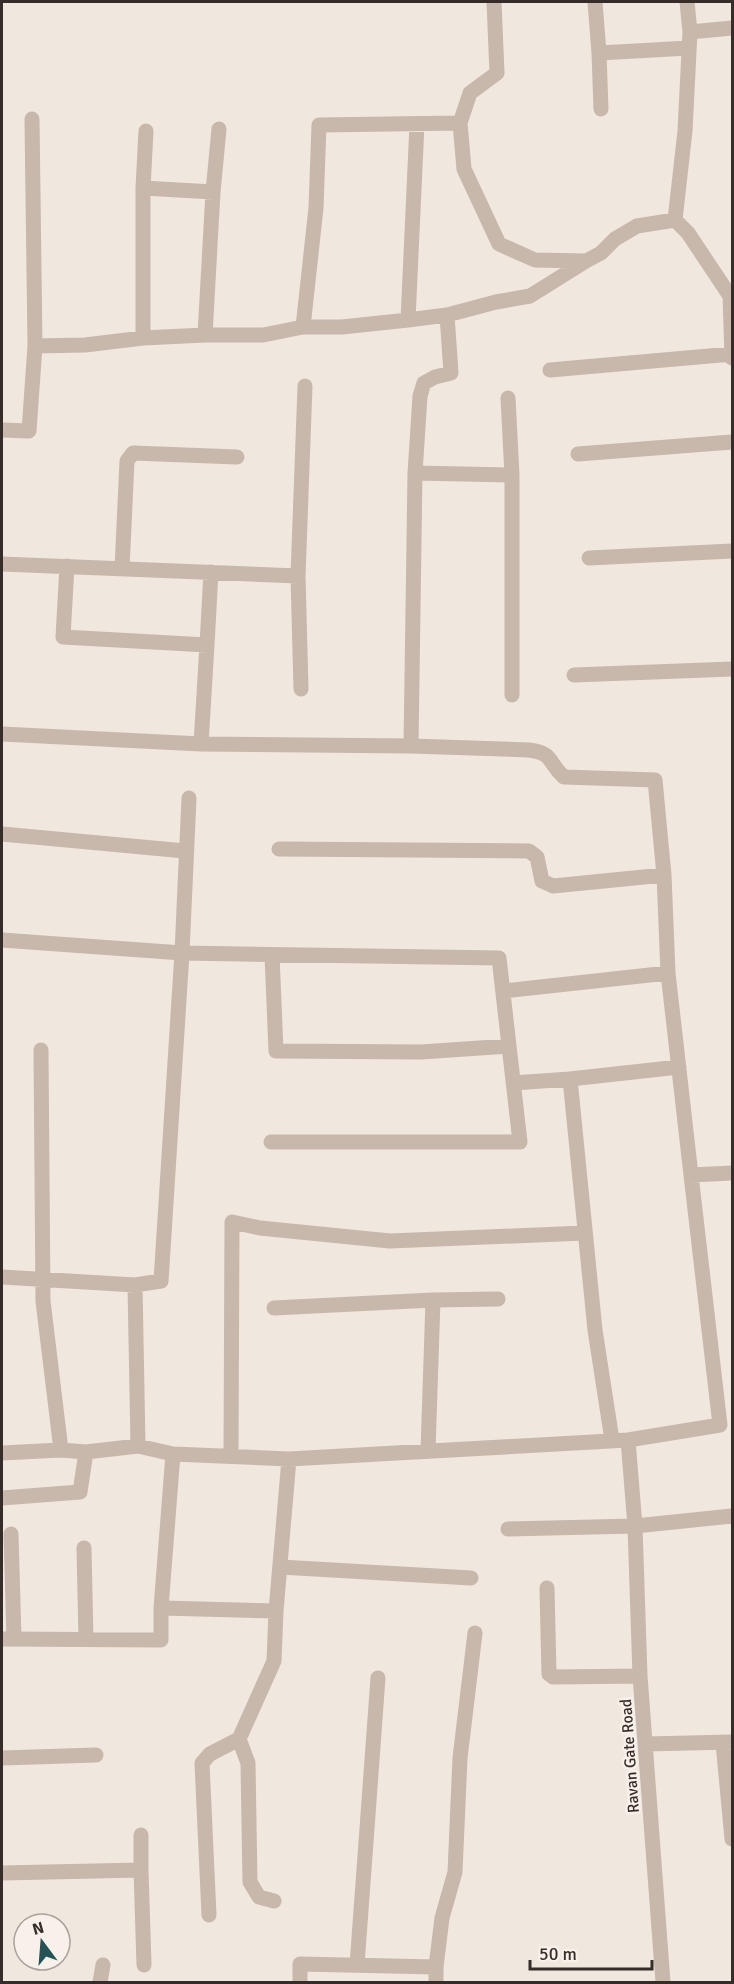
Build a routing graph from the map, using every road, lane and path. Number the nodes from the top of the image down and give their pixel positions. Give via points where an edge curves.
1 (494, 2) edge
2 (595, 2) edge
3 (687, 2) edge
4 (732, 28) edge
5 (690, 32) junction
6 (689, 48) junction
7 (599, 52) junction
8 (601, 109) dead end
9 (32, 119) dead end
10 (460, 123) junction
11 (417, 124) junction
12 (219, 129) dead end
13 (146, 131) dead end
14 (143, 188) junction
15 (213, 192) junction
16 (675, 220) junction
17 (586, 261) junction
18 (731, 296) edge
19 (447, 315) junction
20 (408, 320) junction
21 (303, 327) junction
22 (205, 335) junction
23 (143, 338) junction
24 (35, 346) junction
25 (732, 356) edge
26 (550, 369) dead end
27 (305, 386) dead end
28 (508, 398) dead end
29 (2, 430) edge
30 (732, 442) edge
31 (578, 453) dead end
32 (237, 457) dead end
33 (415, 473) junction
34 (512, 475) junction
35 (732, 551) edge
36 (589, 558) dead end
37 (2, 564) edge
38 (67, 566) junction
39 (122, 569) junction
40 (211, 572) junction
41 (298, 576) junction
42 (207, 645) junction
43 (732, 669) edge
44 (574, 675) dead end
45 (301, 689) dead end
46 (512, 695) dead end
47 (2, 734) edge
48 (201, 744) junction
49 (411, 746) junction
50 (189, 798) dead end
51 (2, 834) edge
52 (279, 849) dead end
53 (186, 851) junction
54 (664, 875) junction
55 (2, 940) edge
56 (182, 953) junction
57 (272, 956) junction
58 (668, 973) junction
59 (503, 991) junction
60 (509, 1046) junction
61 (41, 1050) dead end
62 (680, 1067) junction
63 (570, 1079) junction
64 (513, 1083) junction
65 (271, 1142) dead end
66 (732, 1173) edge
67 (691, 1175) junction
68 (585, 1233) junction
69 (2, 1277) edge
70 (43, 1278) junction
71 (135, 1285) junction
72 (498, 1299) dead end
73 (433, 1300) junction
74 (274, 1308) dead end
75 (726, 1424) edge
76 (612, 1440) junction
77 (628, 1440) junction
78 (138, 1446) junction
79 (61, 1450) junction
80 (428, 1451) junction
81 (86, 1452) junction
82 (2, 1453) edge
83 (173, 1454) junction
84 (231, 1456) junction
85 (288, 1458) junction
86 (2, 1498) edge
87 (732, 1516) edge
88 (635, 1526) junction
89 (508, 1529) dead end
90 (11, 1534) dead end
91 (84, 1548) dead end
92 (280, 1567) junction
93 (471, 1578) dead end
94 (547, 1588) dead end
95 (161, 1608) junction
96 (276, 1611) junction
97 (475, 1633) dead end
98 (8, 1639) edge
99 (86, 1640) junction
100 (640, 1676) junction
101 (378, 1678) dead end
102 (239, 1739) junction
103 (728, 1742) edge
104 (646, 1744) junction
105 (96, 1755) dead end
106 (2, 1758) edge
107 (141, 1835) dead end
108 (732, 1839) edge
109 (141, 1870) junction
110 (2, 1873) edge
111 (274, 1901) dead end
112 (209, 1915) dead end
113 (103, 1965) dead end
114 (144, 1965) dead end
115 (357, 1965) junction
116 (436, 1975) edge
117 (100, 1983) edge
118 (300, 1983) edge
119 (663, 1983) edge

1 - 10 street via 497,73 470,93
2 - 7 street
3 - 5 street
4 - 5 street
5 - 6 street
6 - 7 street
6 - 16 street
7 - 8 street
9 - 24 street
10 - 11 street
10 - 17 street via 464,170 499,244 536,260
11 - 20 street
11 - 21 street via 319,125 316,208
12 - 15 street
13 - 14 street
14 - 15 street
14 - 23 street
15 - 22 street
16 - 17 street via 637,226
16 - 18 street
17 - 19 street via 530,296
18 - 25 street
19 - 20 street
19 - 33 street via 451,373 424,383
20 - 21 street
21 - 22 street via 262,335
22 - 23 street
23 - 24 street
24 - 29 street via 29,431
25 - 26 street
27 - 41 street
28 - 34 street
30 - 31 street
32 - 39 street via 133,453 127,461
33 - 34 street
33 - 49 street
34 - 46 street
35 - 36 street
37 - 38 street
38 - 39 street
38 - 42 street via 63,637
39 - 40 street
40 - 41 street
40 - 42 street
41 - 45 street
42 - 48 street
43 - 44 street
47 - 48 street
48 - 49 street
49 - 54 street via 540,751 552,759 555,769 564,777 654,780
50 - 53 street
51 - 53 street
52 - 54 street via 529,851 537,857 542,881 553,886
53 - 56 street
54 - 58 street
55 - 56 street
56 - 57 street
56 - 71 street via 161,1281
57 - 59 street via 499,958
57 - 60 street via 276,1051 421,1052
58 - 59 street
58 - 62 street
59 - 60 street
60 - 64 street
61 - 70 street
62 - 63 street
62 - 67 street
63 - 64 street
63 - 68 street
64 - 65 street via 520,1142
66 - 67 street
67 - 75 street
68 - 76 street
68 - 84 street via 390,1241 232,1222
69 - 70 street
70 - 71 street
70 - 79 street
71 - 78 street
72 - 73 street
73 - 74 street
73 - 80 street
75 - 77 street
76 - 77 street
76 - 80 street
77 - 88 street, Ravan Gate Road
78 - 81 street
78 - 83 street
79 - 81 street
79 - 82 street
80 - 85 street
81 - 86 street via 80,1492
83 - 84 street
83 - 95 street
84 - 85 street
85 - 92 street
87 - 88 street
88 - 89 street
88 - 100 street, Ravan Gate Road
90 - 98 street
91 - 99 street
92 - 93 street
92 - 96 street
94 - 100 street via 549,1674
95 - 96 street
95 - 99 street via 161,1640
96 - 102 street via 274,1661
97 - 116 street via 460,1758 454,1872 442,1918
98 - 99 street
100 - 104 street, Ravan Gate Road
101 - 115 street
102 - 111 street via 248,1763 250,1882 259,1897
102 - 112 street via 210,1754 202,1763
103 - 104 street
103 - 108 street
104 - 119 street, Ravan Gate Road
105 - 106 street
107 - 109 street
109 - 110 street
109 - 114 street
113 - 117 street
115 - 116 street
115 - 118 street via 300,1964

